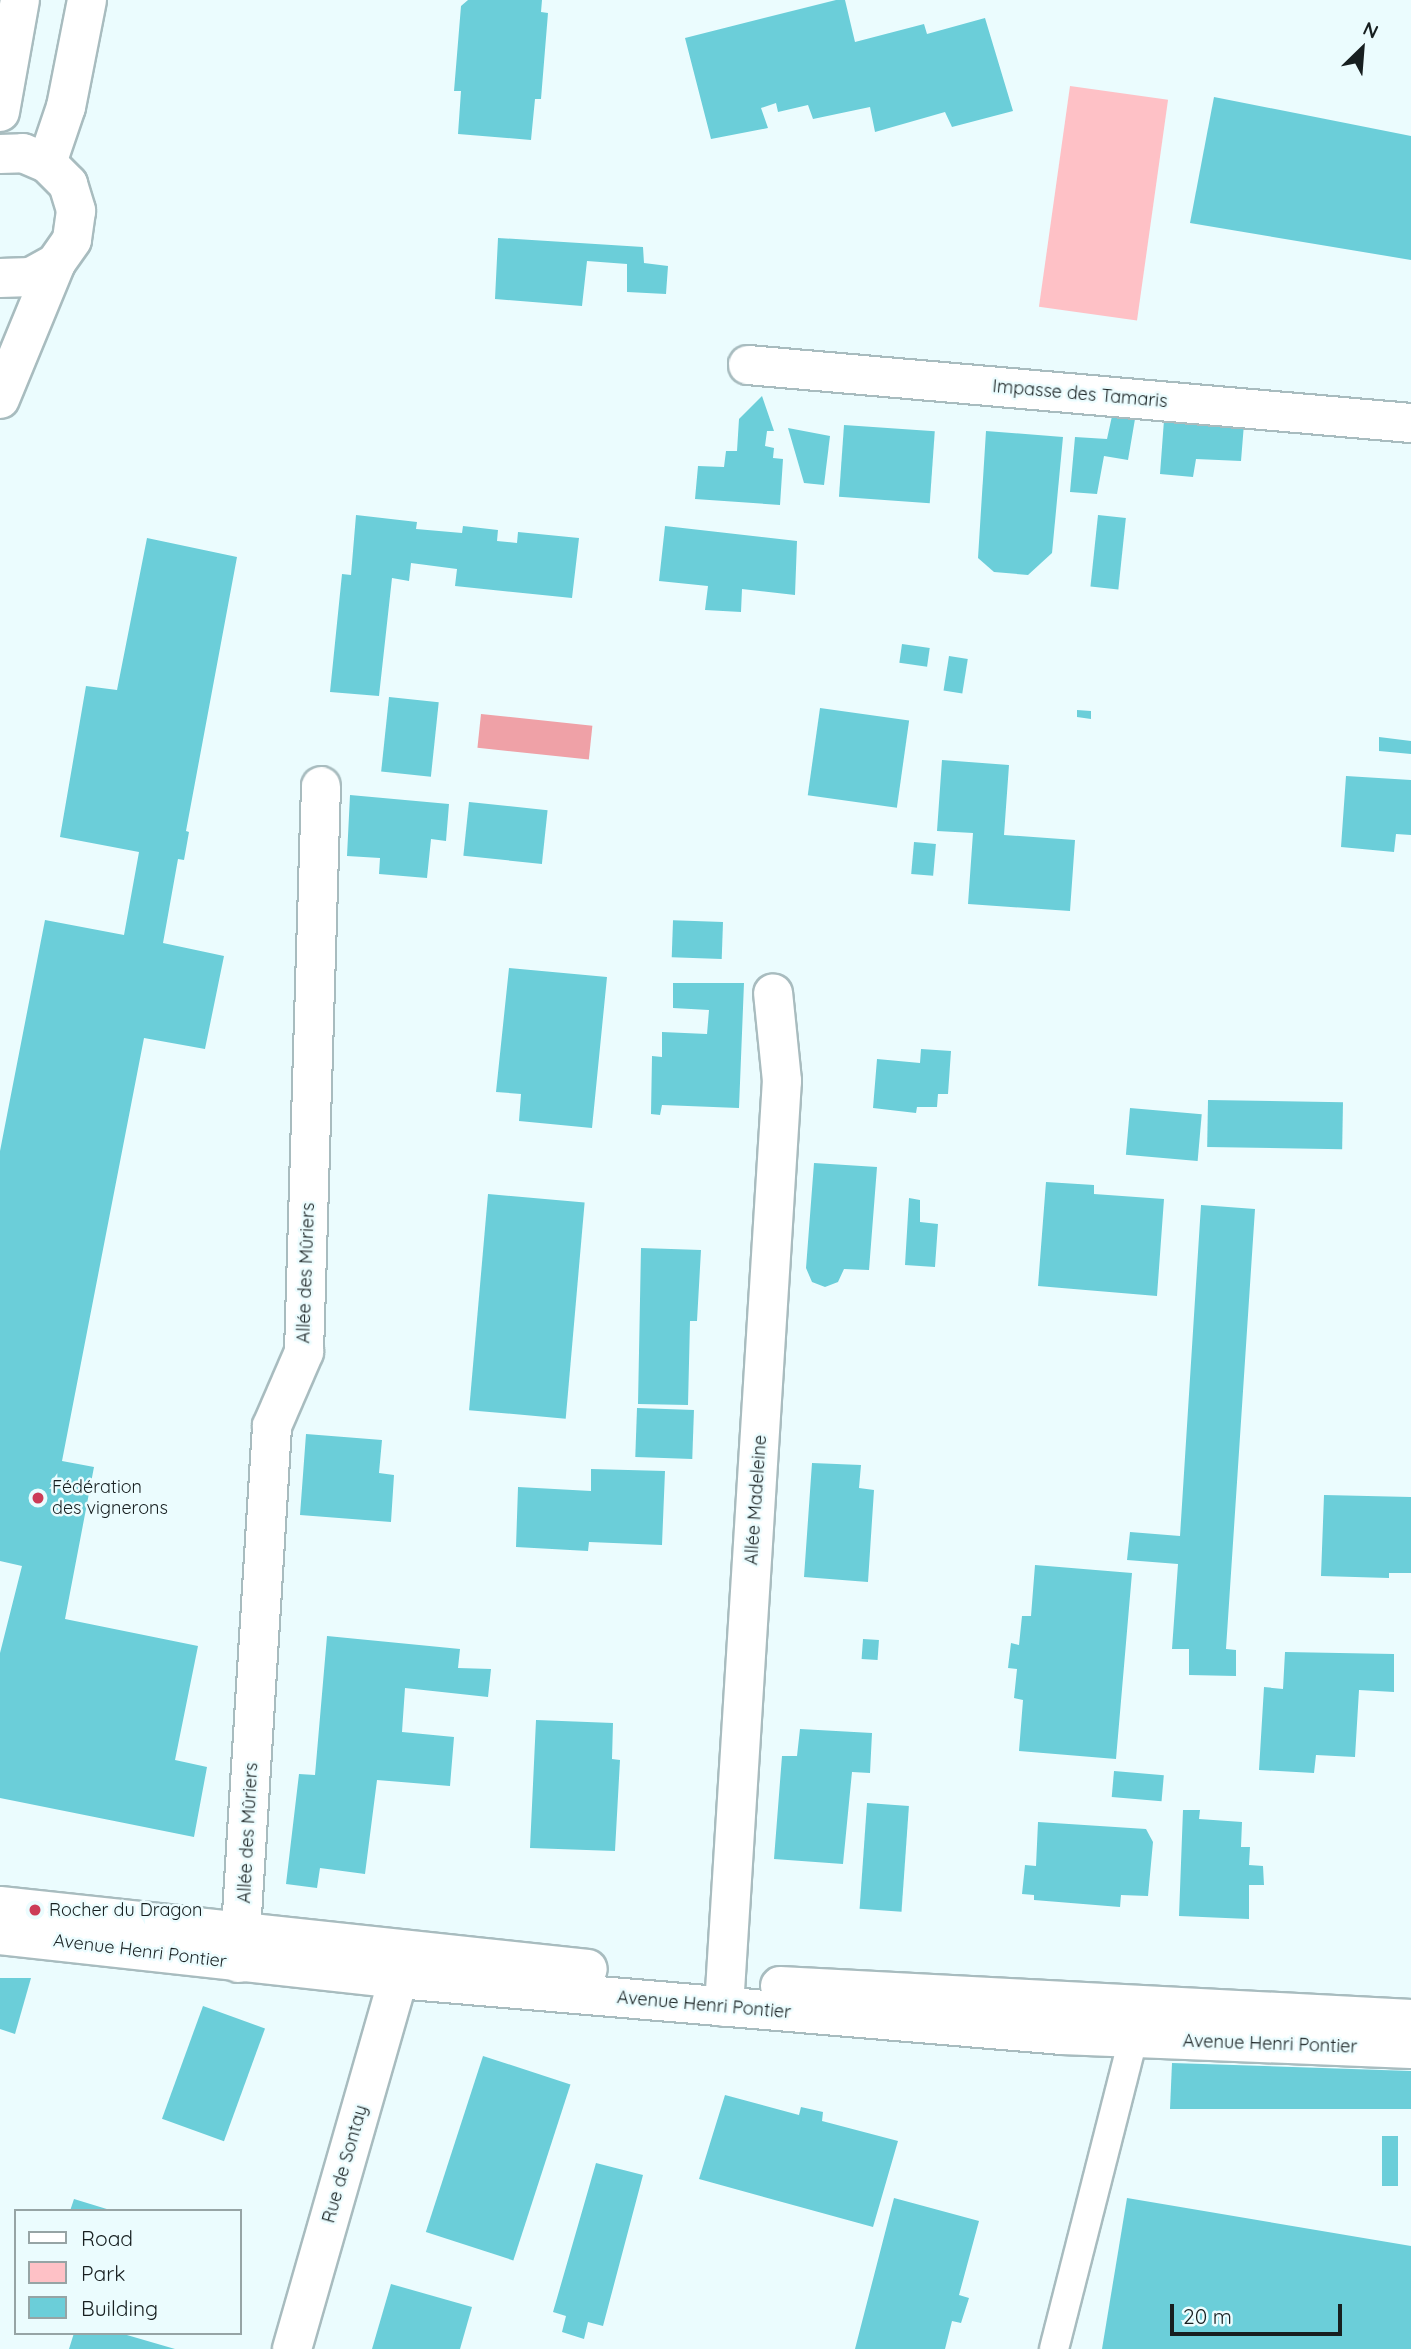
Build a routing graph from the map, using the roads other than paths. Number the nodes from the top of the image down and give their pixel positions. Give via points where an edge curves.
1 (20, 0) edge
2 (87, 0) edge
3 (0, 112) edge
4 (0, 154) edge
5 (47, 163) junction
6 (56, 263) junction
7 (0, 278) edge
8 (748, 365) dead end
9 (0, 399) edge
10 (1411, 423) edge
11 (321, 786) dead end
12 (773, 993) dead end
13 (0, 1906) edge
14 (0, 1935) edge
15 (241, 1949) junction
16 (398, 1979) junction
17 (725, 1995) junction
18 (1411, 2019) edge
19 (1133, 2038) junction
20 (1411, 2049) edge
21 (292, 2349) edge
22 (1054, 2349) edge

1 - 3 street
2 - 5 street via 66,107
4 - 5 street via 23,153
5 - 6 street via 68,184 76,211 72,240
6 - 7 street via 31,277
6 - 9 street
8 - 10 street, Impasse des Tamaris
11 - 15 street, Allée des Mûriers via 304,1353 272,1426
12 - 17 street, Allée Madeleine via 782,1081
13 - 15 street, Avenue Henri Pontier
14 - 15 street, Avenue Henri Pontier
15 - 16 street, Avenue Henri Pontier
15 - 17 street, Avenue Henri Pontier
16 - 17 street, Avenue Henri Pontier
16 - 21 street, Rue de Sontay
17 - 18 street, Avenue Henri Pontier
17 - 19 street, Avenue Henri Pontier
19 - 20 street, Avenue Henri Pontier
19 - 22 lane

